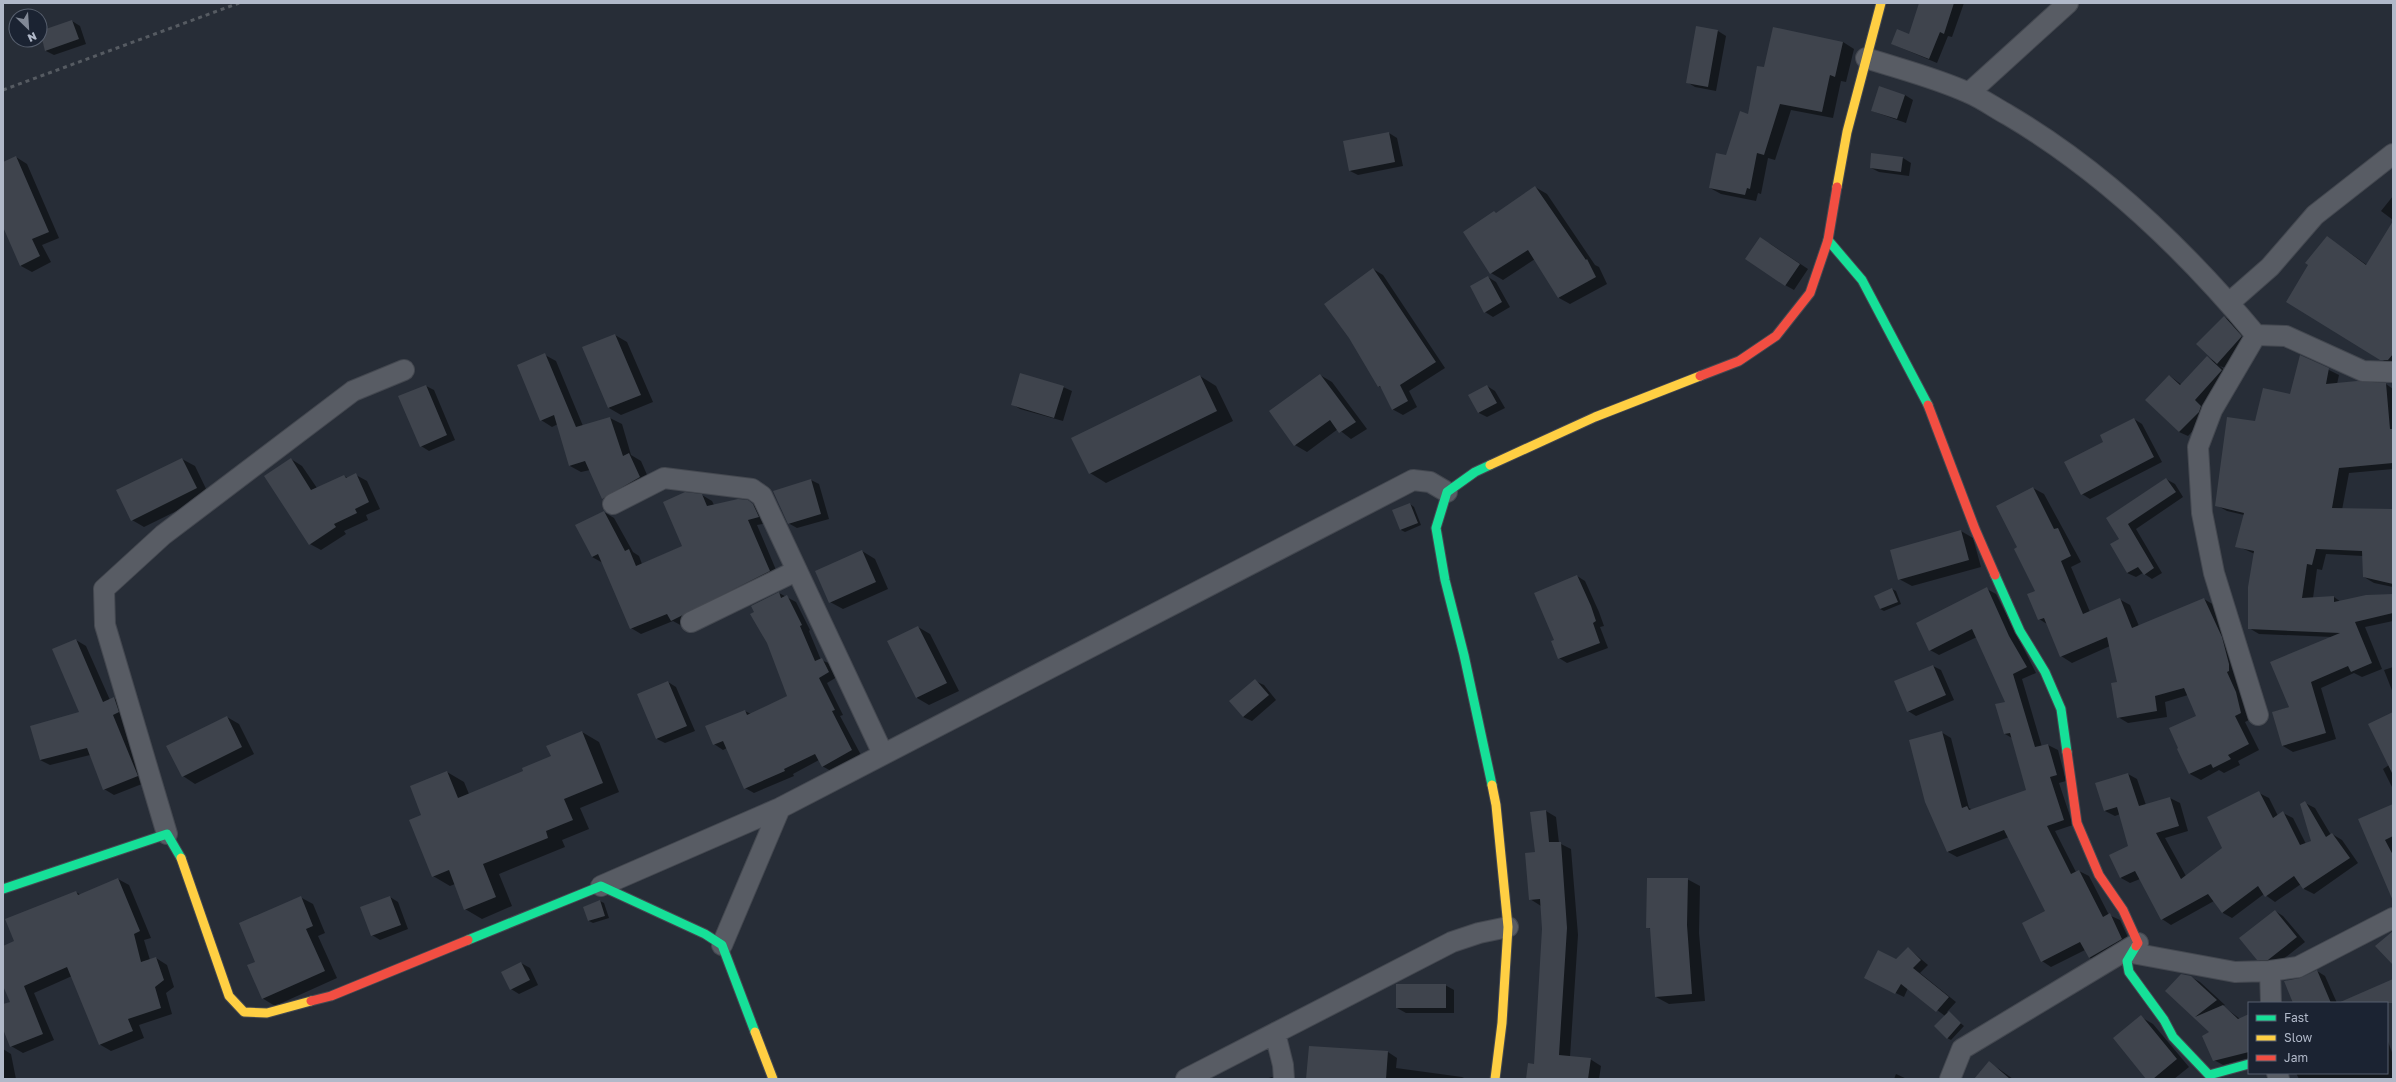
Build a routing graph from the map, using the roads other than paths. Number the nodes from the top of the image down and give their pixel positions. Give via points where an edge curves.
1 (1881, 3) edge
2 (2068, 3) edge
3 (1866, 58) junction
4 (1969, 93) junction
5 (2393, 154) edge
6 (1828, 240) junction
7 (2229, 303) junction
8 (2256, 335) junction
9 (404, 370) dead end
10 (2393, 372) edge
11 (1446, 492) junction
12 (613, 504) dead end
13 (796, 570) junction
14 (691, 622) dead end
15 (2258, 715) dead end
16 (884, 754) junction
17 (780, 808) junction
18 (167, 834) junction
19 (601, 886) junction
20 (3, 888) edge
21 (2393, 918) edge
22 (1508, 927) junction
23 (722, 946) junction
24 (2135, 948) junction
25 (2270, 971) junction
26 (2271, 1002) edge
27 (1275, 1033) junction
28 (2248, 1064) edge
29 (773, 1079) edge
30 (1186, 1079) edge
31 (1284, 1079) edge
32 (1495, 1079) edge
33 (1950, 1079) edge

1 - 3 street
2 - 4 street
3 - 4 street
3 - 6 street via 1847,132
4 - 7 street via 2035,131 2088,170 2151,224
5 - 7 street via 2315,215 2270,267
6 - 11 street via 1810,294 1776,336 1739,361 1595,417 1475,472
6 - 24 street via 1862,280 1932,413 1975,529 2020,631 2045,672 2062,709 2077,823 2099,875 2123,910
7 - 8 street
8 - 10 street via 2286,336 2363,371
8 - 15 street via 2212,410 2198,447 2202,513 2214,574
9 - 18 street via 353,391 163,535 104,589 105,625
11 - 16 street via 1430,482 1413,480
11 - 22 street via 1436,528 1445,580 1496,805
12 - 13 street via 664,478 752,489 762,496
13 - 14 street
13 - 16 street
16 - 17 street
17 - 19 street
17 - 23 street
18 - 19 street via 179,852 229,996 244,1012 268,1012 331,996
18 - 20 street
19 - 23 street via 705,934
21 - 25 street via 2298,967
22 - 27 street via 1452,942
22 - 32 street via 1502,1023
23 - 29 street
24 - 25 street via 2235,972
24 - 28 street via 2126,961 2129,972 2164,1020 2173,1037 2209,1075
24 - 33 street via 1962,1050
25 - 26 street
27 - 30 street
27 - 31 street

